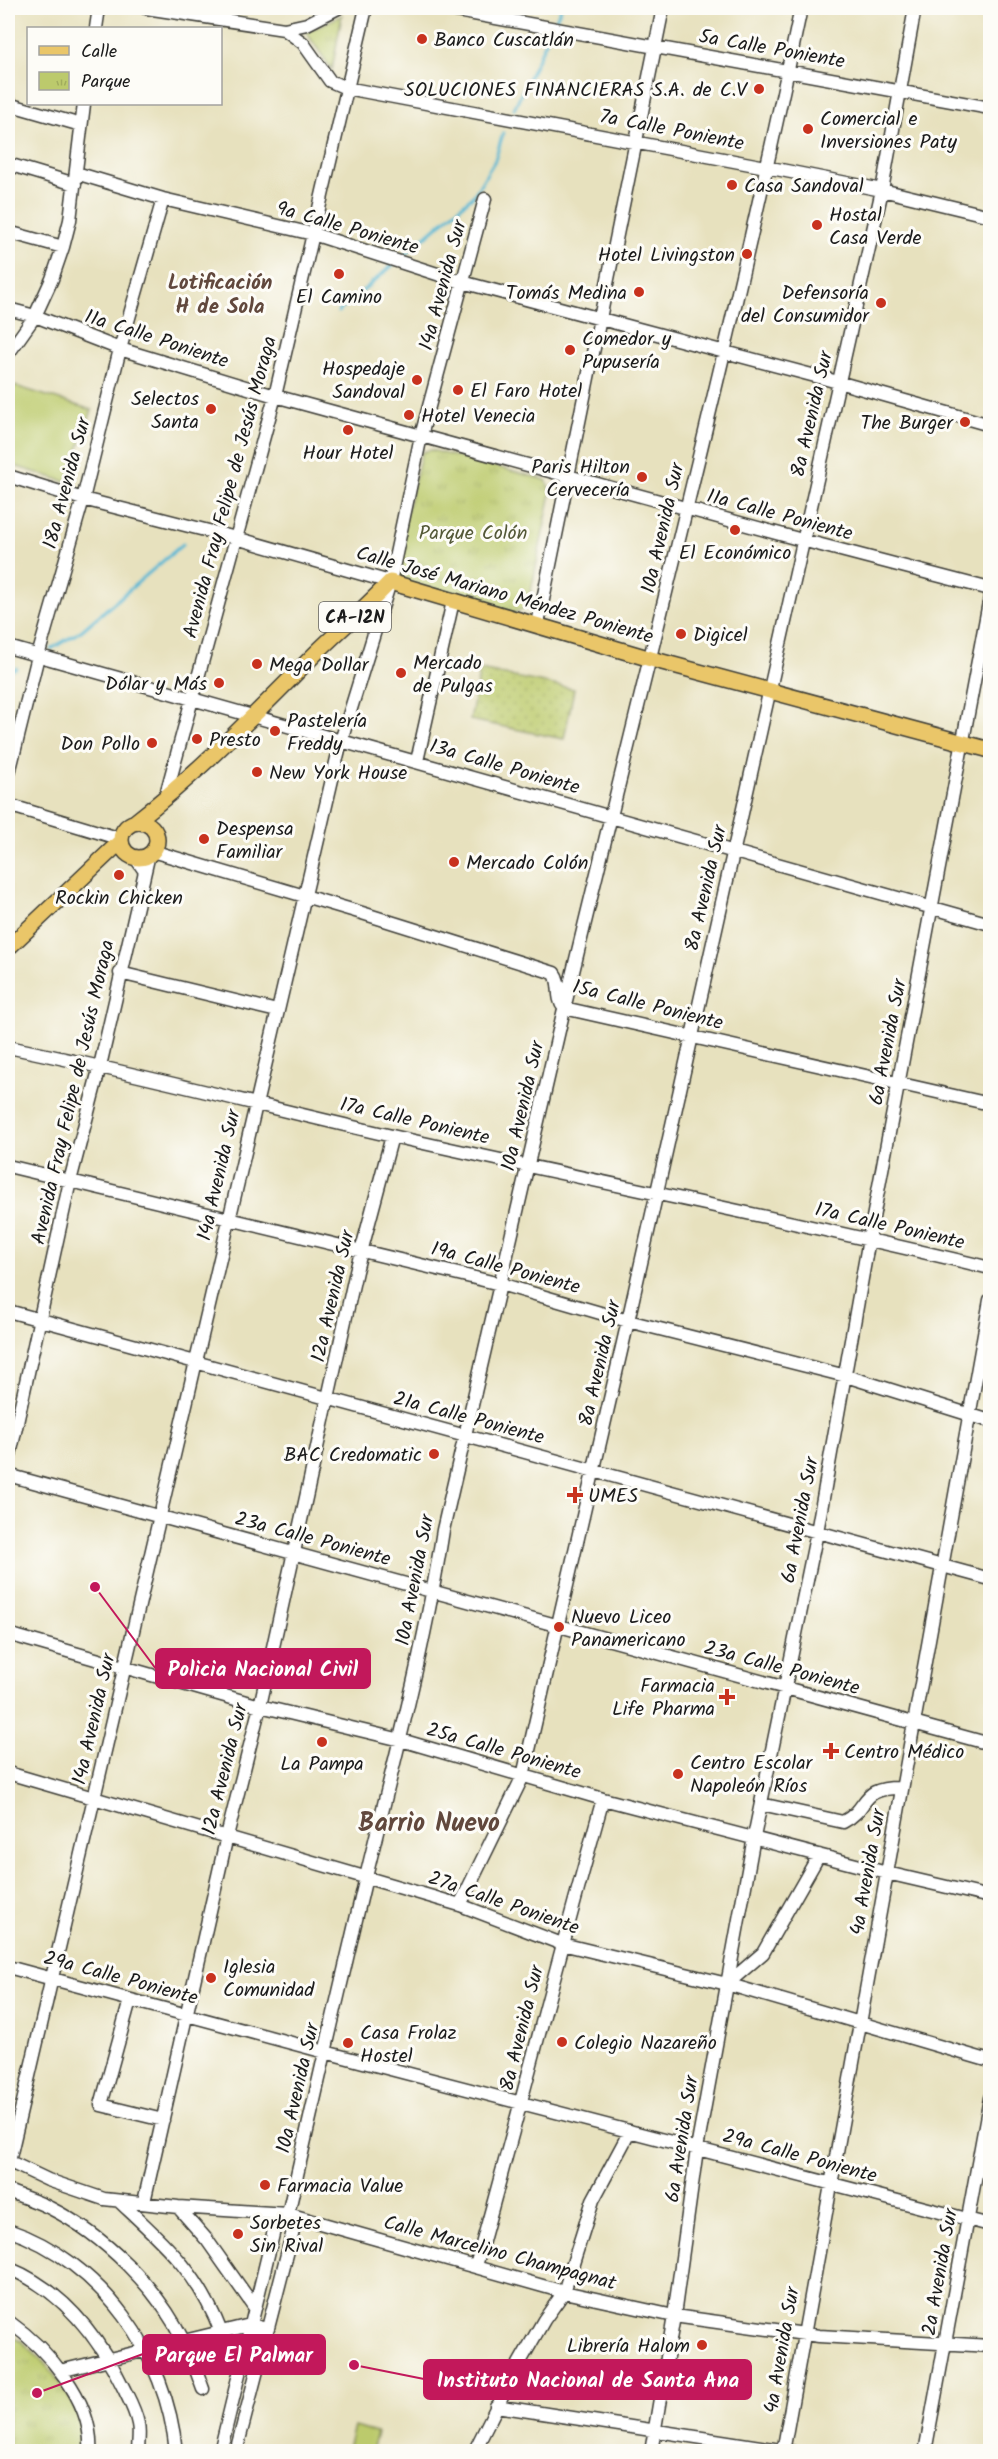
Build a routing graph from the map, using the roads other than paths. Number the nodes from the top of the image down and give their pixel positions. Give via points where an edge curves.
1 (99, 8) edge
2 (146, 8) edge
3 (338, 8) edge
4 (366, 8) edge
5 (441, 8) edge
6 (663, 8) edge
7 (801, 8) edge
8 (915, 8) edge
9 (205, 13) edge
10 (96, 27) edge
11 (284, 30) junction
12 (655, 46) junction
13 (788, 71) junction
14 (346, 88) junction
15 (900, 92) junction
16 (8, 104) edge
17 (84, 105) edge
18 (990, 108) edge
19 (81, 124) junction
20 (636, 142) junction
21 (8, 164) edge
22 (766, 167) junction
23 (76, 179) junction
24 (882, 190) junction
25 (163, 199) junction
26 (485, 199) dead end
27 (990, 216) edge
28 (8, 232) edge
29 (313, 234) junction
30 (63, 247) junction
31 (462, 282) junction
32 (8, 309) edge
33 (35, 316) junction
34 (600, 319) junction
35 (120, 349) junction
36 (724, 353) junction
37 (8, 354) edge
38 (838, 382) junction
39 (275, 396) junction
40 (990, 425) edge
41 (421, 436) junction
42 (8, 476) edge
43 (568, 477) junction
44 (83, 499) junction
45 (686, 509) junction
46 (236, 537) junction
47 (802, 540) junction
48 (390, 582) junction
49 (990, 589) edge
50 (990, 597) edge
51 (453, 601) junction
52 (538, 624) junction
53 (8, 647) edge
54 (38, 656) junction
55 (651, 659) junction
56 (770, 690) junction
57 (191, 699) junction
58 (255, 716) junction
59 (341, 741) junction
60 (964, 743) junction
61 (990, 750) edge
62 (417, 760) junction
63 (8, 777) edge
64 (165, 799) junction
65 (8, 805) edge
66 (612, 817) junction
67 (135, 822) junction
68 (156, 836) junction
69 (733, 851) junction
70 (136, 852) junction
71 (304, 897) junction
72 (933, 907) junction
73 (990, 924) edge
74 (8, 948) edge
75 (120, 973) junction
76 (564, 1008) junction
77 (278, 1011) junction
78 (692, 1036) junction
79 (8, 1047) edge
80 (100, 1066) junction
81 (899, 1083) junction
82 (255, 1103) junction
83 (990, 1104) edge
84 (392, 1136) junction
85 (528, 1165) junction
86 (8, 1166) edge
87 (70, 1181) junction
88 (656, 1194) junction
89 (228, 1219) junction
90 (869, 1239) junction
91 (362, 1251) junction
92 (990, 1269) edge
93 (500, 1284) junction
94 (990, 1300) edge
95 (8, 1311) edge
96 (39, 1319) junction
97 (628, 1321) junction
98 (195, 1363) junction
99 (846, 1376) junction
100 (328, 1398) junction
101 (970, 1416) junction
102 (990, 1421) edge
103 (465, 1436) junction
104 (8, 1464) edge
105 (594, 1471) junction
106 (8, 1475) edge
107 (159, 1517) junction
108 (817, 1532) junction
109 (294, 1553) junction
110 (942, 1566) junction
111 (990, 1579) edge
112 (434, 1590) junction
113 (559, 1627) junction
114 (8, 1634) edge
115 (124, 1668) junction
116 (786, 1688) junction
117 (260, 1706) junction
118 (914, 1723) junction
119 (401, 1740) junction
120 (990, 1744) edge
121 (8, 1773) edge
122 (523, 1776) junction
123 (902, 1788) junction
124 (94, 1798) junction
125 (603, 1799) junction
126 (761, 1804) junction
127 (226, 1836) junction
128 (754, 1837) junction
129 (819, 1855) junction
130 (887, 1873) junction
131 (366, 1877) junction
132 (990, 1897) edge
133 (460, 1905) junction
134 (562, 1944) junction
135 (8, 1967) edge
136 (52, 1979) junction
137 (727, 1984) junction
138 (130, 2000) junction
139 (186, 2015) junction
140 (861, 2023) junction
141 (326, 2052) junction
142 (990, 2061) edge
143 (990, 2098) edge
144 (522, 2103) junction
145 (163, 2120) junction
146 (630, 2131) junction
147 (697, 2149) junction
148 (8, 2163) edge
149 (831, 2184) junction
150 (8, 2191) edge
151 (120, 2202) junction
152 (144, 2202) junction
153 (178, 2207) junction
154 (288, 2214) junction
155 (968, 2219) junction
156 (990, 2225) edge
157 (8, 2230) edge
158 (476, 2266) junction
159 (8, 2268) edge
160 (564, 2292) junction
161 (255, 2308) junction
162 (674, 2316) junction
163 (8, 2321) edge
164 (250, 2325) junction
165 (268, 2329) junction
166 (221, 2332) junction
167 (804, 2334) junction
168 (184, 2341) junction
169 (946, 2343) junction
170 (990, 2346) edge
171 (146, 2350) junction
172 (109, 2359) junction
173 (60, 2371) junction
174 (203, 2389) dead end
175 (233, 2395) junction
176 (249, 2398) junction
177 (496, 2406) junction
178 (654, 2429) junction
179 (90, 2451) edge
180 (138, 2451) edge
181 (176, 2451) edge
182 (219, 2451) edge
183 (236, 2451) edge
184 (474, 2451) edge
185 (651, 2451) edge
186 (786, 2451) edge
187 (925, 2451) edge

1 - 10 street
2 - 9 street
3 - 11 street via 307,24
4 - 14 street, Avenida Fray Felipe de Jesús Moraga
5 - 12 street, 5a Calle Poniente
6 - 12 street
7 - 13 street, 10a Avenida Sur
8 - 15 street, 8a Avenida Sur
9 - 11 street
11 - 14 street via 303,44 330,81
12 - 13 street, 5a Calle Poniente
12 - 20 street
13 - 15 street, 5a Calle Poniente
13 - 22 street, 10a Avenida Sur
14 - 20 street, 7a Calle Poniente
14 - 29 street, Avenida Fray Felipe de Jesús Moraga
15 - 18 street, 5a Calle Poniente
15 - 24 street, 8a Avenida Sur
16 - 19 street
17 - 19 street
19 - 23 street
20 - 22 street, 7a Calle Poniente
20 - 34 street
21 - 23 street, 9a Calle Poniente
22 - 24 street, 7a Calle Poniente
22 - 36 street, 10a Avenida Sur
23 - 25 street, 9a Calle Poniente
23 - 30 street
24 - 27 street, 7a Calle Poniente
24 - 38 street, 8a Avenida Sur
25 - 29 street, 9a Calle Poniente
25 - 35 street, 18a Avenida Sur
26 - 31 street, 14a Avenida Sur
28 - 30 street
29 - 31 street, 9a Calle Poniente
29 - 39 street, Avenida Fray Felipe de Jesús Moraga
30 - 33 street
31 - 34 street, 9a Calle Poniente
31 - 41 street, 14a Avenida Sur
32 - 33 street, 11a Calle Poniente
33 - 35 street, 11a Calle Poniente
33 - 37 street
34 - 36 street, 9a Calle Poniente
34 - 43 street
35 - 39 street, 11a Calle Poniente
35 - 44 street, 18a Avenida Sur
36 - 38 street, 9a Calle Poniente
36 - 45 street, 10a Avenida Sur
38 - 40 street, 9a Calle Poniente
38 - 47 street, 8a Avenida Sur
39 - 41 street, 11a Calle Poniente
39 - 46 street, Avenida Fray Felipe de Jesús Moraga
41 - 43 street, 11a Calle Poniente
41 - 48 street, 14a Avenida Sur
42 - 44 street, Calle José Mariano Méndez Poniente
43 - 45 street, 11a Calle Poniente
43 - 52 street
44 - 46 street, Calle José Mariano Méndez Poniente
44 - 54 street, 18a Avenida Sur
45 - 47 street, 11a Calle Poniente
45 - 55 street, 10a Avenida Sur
46 - 48 street, Calle José Mariano Méndez Poniente
46 - 57 street, Avenida Fray Felipe de Jesús Moraga
47 - 49 street, 11a Calle Poniente
47 - 56 street, 8a Avenida Sur
48 - 51 main road, Calle José Mariano Méndez Poniente
48 - 58 main road, CA-12N
48 - 59 street, 14a Avenida Sur
50 - 60 street, 6a Avenida Sur
51 - 52 main road, Calle José Mariano Méndez Poniente
51 - 62 street
52 - 55 main road, Calle José Mariano Méndez Poniente
53 - 54 street, 13a Calle Poniente
54 - 57 street, 13a Calle Poniente
54 - 63 street, 18a Avenida Sur
55 - 56 main road, Calle José Mariano Méndez Poniente
55 - 66 street, 10a Avenida Sur
56 - 60 main road, Calle José Mariano Méndez Poniente
56 - 69 street, 8a Avenida Sur
57 - 58 street, 13a Calle Poniente
57 - 64 street, Avenida Fray Felipe de Jesús Moraga
58 - 59 street, 13a Calle Poniente
58 - 64 main road
59 - 62 street, 13a Calle Poniente
59 - 71 street, 14a Avenida Sur
60 - 61 main road, Calle José Mariano Méndez Poniente
60 - 72 street, 6a Avenida Sur
62 - 66 street, 13a Calle Poniente
64 - 67 main road
64 - 68 main road
65 - 70 street, 15a Calle Poniente
66 - 69 street, 13a Calle Poniente
66 - 76 street, 10a Avenida Sur
67 - 68 main road via 146,824
67 - 70 main road via 125,828
68 - 70 main road
69 - 72 street, 13a Calle Poniente
69 - 78 street, 8a Avenida Sur
70 - 71 street, 15a Calle Poniente
70 - 74 main road via 102,860
70 - 75 street, Avenida Fray Felipe de Jesús Moraga
71 - 76 street, 15a Calle Poniente via 554,973
71 - 77 street, 14a Avenida Sur
72 - 73 street, 13a Calle Poniente
72 - 81 street, 6a Avenida Sur
75 - 77 street
75 - 80 street, Avenida Fray Felipe de Jesús Moraga
76 - 78 street, 15a Calle Poniente
76 - 85 street, 10a Avenida Sur
77 - 82 street, 14a Avenida Sur
78 - 81 street, 15a Calle Poniente
78 - 88 street, 8a Avenida Sur
79 - 80 street, 17a Calle Poniente
80 - 82 street, 17a Calle Poniente
80 - 87 street, Avenida Fray Felipe de Jesús Moraga
81 - 83 street, 15a Calle Poniente
81 - 90 street, 6a Avenida Sur
82 - 84 street, 17a Calle Poniente
82 - 89 street, 14a Avenida Sur
84 - 85 street, 17a Calle Poniente
84 - 91 street, 12a Avenida Sur
85 - 88 street, 17a Calle Poniente
85 - 93 street, 10a Avenida Sur
86 - 87 street, 19a Calle Poniente
87 - 89 street, 19a Calle Poniente
87 - 96 street, Avenida Fray Felipe de Jesús Moraga
88 - 90 street, 17a Calle Poniente
88 - 97 street, 8a Avenida Sur
89 - 91 street, 19a Calle Poniente
89 - 98 street, 14a Avenida Sur
90 - 92 street, 17a Calle Poniente
90 - 99 street, 6a Avenida Sur
91 - 93 street, 19a Calle Poniente
91 - 100 street, 12a Avenida Sur
93 - 97 street, 19a Calle Poniente
93 - 103 street, 10a Avenida Sur
94 - 101 street, 4a Avenida Sur
95 - 96 street, 21a Calle Poniente
96 - 98 street, 21a Calle Poniente
96 - 104 street, Avenida Fray Felipe de Jesús Moraga
97 - 99 street, 19a Calle Poniente
97 - 105 street, 8a Avenida Sur
98 - 100 street, 21a Calle Poniente
98 - 107 street, 14a Avenida Sur
99 - 101 street, 19a Calle Poniente
99 - 108 street, 6a Avenida Sur
100 - 103 street, 21a Calle Poniente
100 - 109 street, 12a Avenida Sur
101 - 102 street, 19a Calle Poniente
101 - 110 street, 4a Avenida Sur
103 - 105 street, 21a Calle Poniente
103 - 112 street, 10a Avenida Sur via 443,1530
105 - 108 street, 21a Calle Poniente
105 - 113 street, 8a Avenida Sur
106 - 107 street, 23a Calle Poniente
107 - 109 street, 23a Calle Poniente
107 - 115 street, 14a Avenida Sur
108 - 110 street, 21a Calle Poniente
108 - 116 street, 6a Avenida Sur
109 - 112 street, 23a Calle Poniente
109 - 117 street, 12a Avenida Sur
110 - 111 street, 21a Calle Poniente
110 - 118 street, 4a Avenida Sur
112 - 113 street, 23a Calle Poniente
112 - 119 street, 10a Avenida Sur
113 - 116 street, 23a Calle Poniente
113 - 122 street, 8a Avenida Sur
114 - 115 street, 25a Calle Poniente
115 - 117 street, 25a Calle Poniente
115 - 124 street, 14a Avenida Sur
116 - 118 street, 23a Calle Poniente
116 - 126 street, 6a Avenida Sur
117 - 119 street, 25a Calle Poniente
117 - 127 street, 12a Avenida Sur
118 - 120 street, 23a Calle Poniente
118 - 123 street, 4a Avenida Sur
119 - 122 street, 25a Calle Poniente
119 - 131 street, 10a Avenida Sur
121 - 124 street, 27a Calle Poniente
122 - 125 street, 25a Calle Poniente
122 - 133 street, 8a Avenida Sur
123 - 126 street via 877,1790 843,1822
123 - 130 street, 4a Avenida Sur
124 - 127 street, 27a Calle Poniente
124 - 136 street, 14a Avenida Sur
125 - 128 street, 25a Calle Poniente
125 - 134 street, 8a Avenida Sur
126 - 128 street, 6a Avenida Sur
127 - 131 street, 27a Calle Poniente
127 - 139 street, 12a Avenida Sur
128 - 129 street, 25a Calle Poniente
128 - 137 street, 6a Avenida Sur
129 - 130 street, 25a Calle Poniente
129 - 137 street via 763,1953
130 - 132 street, 25a Calle Poniente
130 - 140 street, 4a Avenida Sur
131 - 133 street, 27a Calle Poniente
131 - 141 street, 10a Avenida Sur
133 - 134 street, 27a Calle Poniente
134 - 137 street, 27a Calle Poniente
134 - 144 street, 8a Avenida Sur
135 - 136 street, 29a Calle Poniente
136 - 138 street, 29a Calle Poniente
136 - 148 street, 14a Avenida Sur
137 - 140 street, 27a Calle Poniente
137 - 147 street, 6a Avenida Sur
138 - 139 street, 29a Calle Poniente
138 - 145 street via 100,2105
139 - 141 street, 29a Calle Poniente
139 - 145 street, 12a Avenida Sur
140 - 142 street, 27a Calle Poniente
140 - 149 street, 4a Avenida Sur
141 - 144 street, 29a Calle Poniente
141 - 154 street, 10a Avenida Sur
143 - 155 street, 2a Avenida Sur
144 - 146 street, 29a Calle Poniente
144 - 158 street, 8a Avenida Sur
145 - 152 street, 12a Avenida Sur
146 - 147 street, 29a Calle Poniente
146 - 160 street via 593,2200
147 - 149 street, 29a Calle Poniente
147 - 162 street, 6a Avenida Sur
148 - 151 street, Calle Marcelino Champagnat via 79,2192
149 - 155 street, 29a Calle Poniente
149 - 167 street, 4a Avenida Sur
150 - 168 street via 68,2218 107,2246 153,2294
151 - 152 street, Calle Marcelino Champagnat
151 - 166 street via 191,2274 211,2305
152 - 153 street, Calle Marcelino Champagnat
153 - 154 street, Calle Marcelino Champagnat
153 - 161 street via 207,2240
154 - 158 street, Calle Marcelino Champagnat
154 - 161 street via 275,2226
154 - 165 street via 293,2231
155 - 156 street, 29a Calle Poniente
155 - 169 street, 2a Avenida Sur
157 - 171 street via 55,2252 95,2284
158 - 160 street, Calle Marcelino Champagnat
159 - 172 street via 45,2289 88,2328
160 - 162 street, Calle Marcelino Champagnat
160 - 177 street
161 - 164 street
162 - 167 street, Calle Marcelino Champagnat
162 - 178 street, 6a Avenida Sur
163 - 173 street
164 - 165 street
164 - 166 street
164 - 175 street
165 - 176 street
166 - 168 street
167 - 169 street, Calle Marcelino Champagnat
167 - 186 street, 4a Avenida Sur
168 - 171 street
168 - 174 street
169 - 170 street, Calle Marcelino Champagnat
169 - 187 street, 2a Avenida Sur
171 - 172 street
171 - 181 street via 164,2391
172 - 173 street
172 - 180 street via 138,2423
173 - 179 street via 84,2414
175 - 176 street
175 - 182 street
176 - 183 street
177 - 178 street
177 - 184 street
178 - 185 street, 6a Avenida Sur
178 - 186 street

